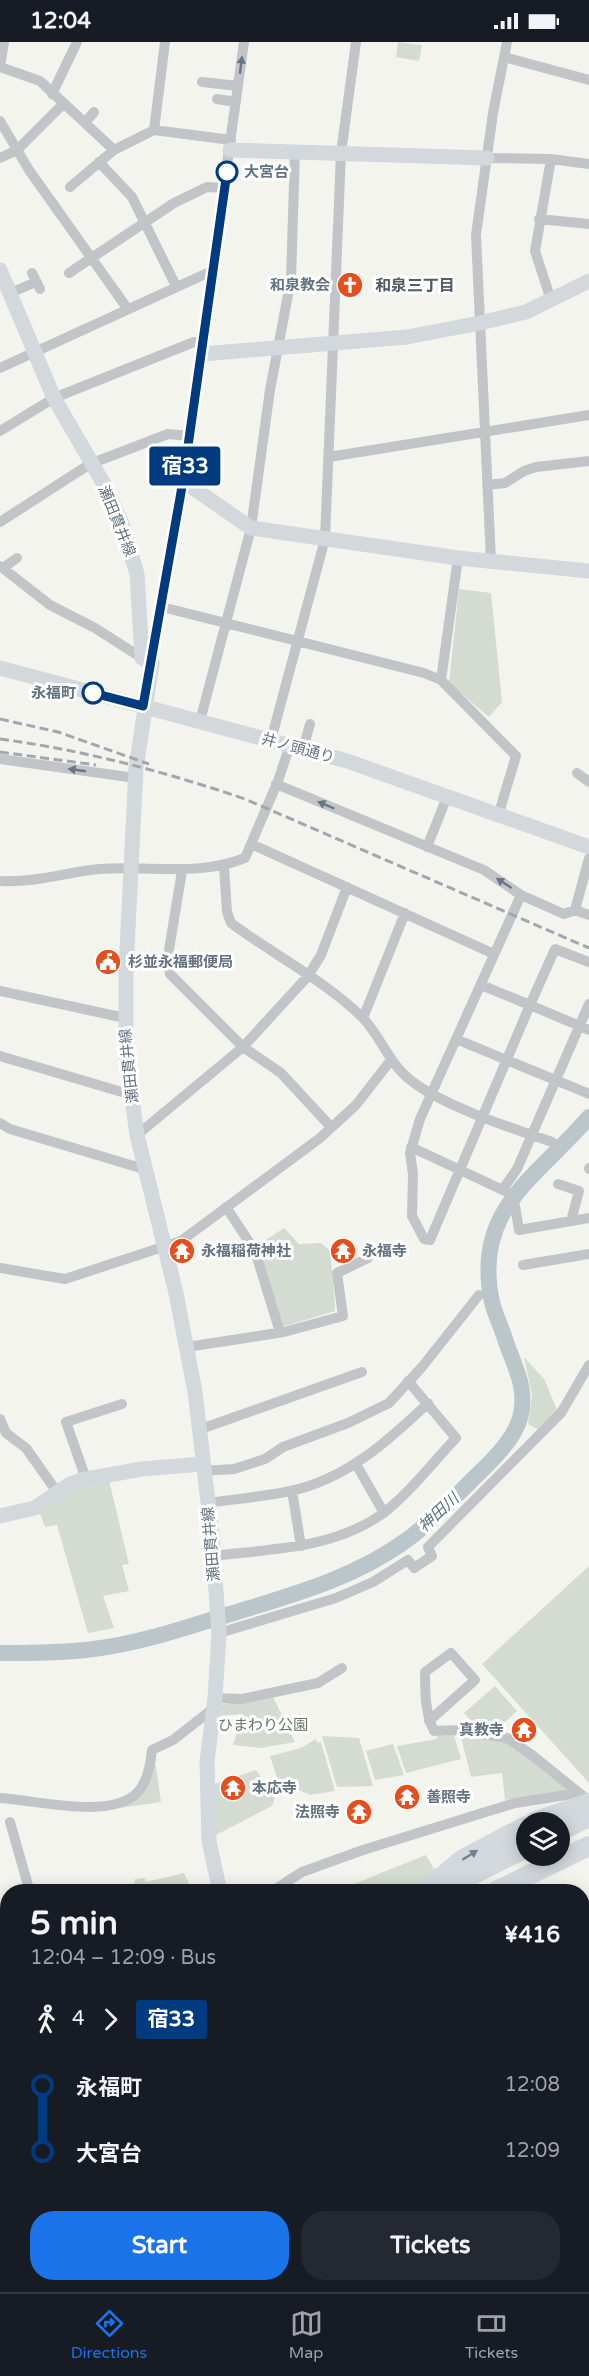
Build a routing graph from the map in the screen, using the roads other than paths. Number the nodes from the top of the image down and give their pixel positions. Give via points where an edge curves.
1 (4, 42) edge
2 (77, 42) edge
3 (165, 42) edge
4 (244, 42) edge
5 (356, 42) edge
6 (507, 42) edge
7 (504, 57) junction
8 (0, 67) edge
9 (589, 80) edge
10 (202, 82) dead end
11 (238, 86) junction
12 (52, 94) junction
13 (217, 99) dead end
14 (236, 102) junction
15 (63, 104) junction
16 (94, 112) dead end
17 (0, 121) edge
18 (85, 123) junction
19 (154, 130) junction
20 (231, 145) junction
21 (17, 150) junction
22 (114, 150) junction
23 (295, 152) junction
24 (341, 153) junction
25 (0, 158) edge
26 (487, 158) junction
27 (551, 159) junction
28 (99, 162) junction
29 (589, 165) edge
30 (70, 187) dead end
31 (225, 188) junction
32 (539, 219) junction
33 (145, 221) junction
34 (589, 224) edge
35 (92, 259) junction
36 (0, 270) edge
37 (214, 270) junction
38 (69, 273) dead end
39 (36, 281) dead end
40 (589, 281) edge
41 (176, 286) junction
42 (10, 293) junction
43 (551, 300) junction
44 (127, 308) junction
45 (480, 323) junction
46 (332, 344) junction
47 (203, 348) junction
48 (279, 348) junction
49 (35, 351) junction
50 (0, 368) edge
51 (54, 398) junction
52 (589, 415) edge
53 (0, 431) edge
54 (485, 431) junction
55 (190, 436) junction
56 (329, 458) junction
57 (589, 461) edge
58 (90, 464) junction
59 (183, 481) junction
60 (487, 485) junction
61 (0, 522) edge
62 (251, 528) junction
63 (325, 539) junction
64 (17, 558) dead end
65 (458, 558) junction
66 (491, 561) junction
67 (1, 567) edge
68 (589, 571) edge
69 (162, 607) junction
70 (227, 622) junction
71 (298, 640) junction
72 (147, 660) junction
73 (0, 668) edge
74 (441, 680) junction
75 (143, 706) junction
76 (200, 722) junction
77 (310, 724) dead end
78 (271, 740) junction
79 (296, 747) junction
80 (0, 759) edge
81 (577, 773) dead end
82 (135, 778) junction
83 (589, 782) edge
84 (276, 784) junction
85 (447, 797) junction
86 (498, 816) junction
87 (251, 844) junction
88 (427, 847) junction
89 (588, 850) edge
90 (224, 867) junction
91 (130, 868) junction
92 (182, 871) junction
93 (0, 883) edge
94 (347, 887) junction
95 (521, 895) junction
96 (575, 910) junction
97 (405, 913) junction
98 (589, 915) edge
99 (494, 954) junction
100 (589, 962) edge
101 (308, 976) junction
102 (482, 985) junction
103 (0, 991) edge
104 (589, 1004) edge
105 (530, 1005) junction
106 (125, 1018) junction
107 (363, 1018) junction
108 (584, 1028) edge
109 (456, 1039) junction
110 (243, 1047) junction
111 (0, 1056) edge
112 (391, 1060) junction
113 (507, 1060) junction
114 (556, 1080) junction
115 (433, 1094) junction
116 (589, 1094) edge
117 (132, 1095) junction
118 (483, 1116) junction
119 (0, 1123) edge
120 (331, 1127) junction
121 (137, 1135) junction
122 (532, 1135) junction
123 (552, 1142) dead end
124 (411, 1148) junction
125 (144, 1169) junction
126 (460, 1169) junction
127 (558, 1184) dead end
128 (505, 1190) junction
129 (226, 1207) junction
130 (589, 1218) edge
131 (571, 1221) junction
132 (165, 1248) junction
133 (589, 1254) edge
134 (368, 1258) dead end
135 (523, 1265) dead end
136 (0, 1268) edge
137 (479, 1296) dead end
138 (280, 1332) junction
139 (187, 1347) junction
140 (589, 1365) edge
141 (362, 1372) dead end
142 (408, 1381) junction
143 (428, 1403) junction
144 (122, 1404) dead end
145 (0, 1419) edge
146 (198, 1430) junction
147 (356, 1464) junction
148 (202, 1467) junction
149 (86, 1479) junction
150 (292, 1491) junction
151 (57, 1492) junction
152 (208, 1503) junction
153 (384, 1513) junction
154 (0, 1516) edge
155 (301, 1546) junction
156 (213, 1556) junction
157 (218, 1622) junction
158 (342, 1668) dead end
159 (215, 1703) junction
160 (429, 1720) junction
161 (0, 1798) edge
162 (586, 1799) edge
163 (557, 1812) edge
164 (589, 1817) edge
165 (10, 1822) dead end
166 (570, 1826) edge
167 (516, 1831) edge
168 (589, 1831) edge
169 (570, 1840) edge
170 (589, 1846) edge
171 (516, 1853) edge
172 (585, 1858) edge
173 (518, 1866) edge
174 (28, 1884) edge
175 (218, 1884) edge
176 (283, 1884) edge
177 (433, 1884) edge
178 (454, 1884) edge
179 (481, 1884) edge
180 (511, 1884) edge
181 (531, 1884) edge

1 - 8 street
2 - 12 street
3 - 19 street
11 -> 4 street
5 - 24 street via 354,86
6 - 7 street
7 - 9 street
7 - 26 street
8 - 12 street via 40,81
10 - 11 street
11 - 14 street
12 - 15 street
13 - 14 street
14 - 20 street
15 - 18 street
15 - 21 street
16 - 18 street
17 - 21 street
18 - 22 street
19 - 20 street
19 - 22 street
20 - 23 main road via 277,146
20 - 31 street
21 - 25 street
21 - 35 street
22 - 28 street
23 - 24 main road
23 - 48 street via 291,279
24 - 26 main road
24 - 46 street
26 - 27 street
26 - 45 street via 476,235
27 - 29 street
27 - 32 street
28 - 30 street
28 - 33 street via 132,197
31 - 33 street via 207,187
31 - 37 street
32 - 34 street
32 - 43 street via 535,251
33 - 35 street
33 - 41 street
35 - 38 street
35 - 44 street
36 - 42 main road, 瀬田貫井線
37 - 41 street
37 - 47 street
39 - 42 street
40 - 43 main road
41 - 44 street
42 - 49 main road, 瀬田貫井線
43 - 45 main road via 526,312
44 - 49 street
45 - 46 main road via 407,337
45 - 54 street
46 - 48 main road
46 - 56 street
47 - 48 main road
47 - 51 street via 194,342
47 - 55 street
48 - 62 street
49 - 50 street
49 - 51 main road, 瀬田貫井線
51 - 53 street
51 - 58 main road, 瀬田貫井線
52 - 54 street
54 - 56 street
54 - 60 street
55 - 58 street via 168,434
55 - 59 street
56 - 63 street
57 - 60 street via 536,467 505,483
58 - 61 street
58 - 72 main road, 瀬田貫井線 via 105,486 131,550
59 - 62 main road
59 - 69 street
60 - 66 street
62 - 63 main road
62 - 70 street
63 - 65 main road
63 - 71 street
64 - 67 street
65 - 66 main road
65 - 74 street
66 - 68 main road
67 - 72 street via 50,605
69 - 70 street
69 - 72 street
70 - 71 street
70 - 76 street
71 - 74 street via 424,672
71 - 78 street
72 - 75 main road, 瀬田貫井線
73 - 75 main road, 井ノ頭通り
74 - 86 street via 516,756
75 - 76 main road, 井ノ頭通り
75 - 82 main road, 瀬田貫井線
76 - 78 main road, 井ノ頭通り
77 - 79 street
78 - 79 main road, 井ノ頭通り
79 - 84 street
79 - 85 main road, 井ノ頭通り
82 -> 80 street
81 - 83 street
82 - 91 main road, 瀬田貫井線
84 - 87 street
88 -> 84 street
85 - 86 main road, 井ノ頭通り
85 - 88 street
86 - 89 main road, 井ノ頭通り
87 - 90 street via 245,858
87 - 94 street
95 -> 88 street via 484,870
89 - 96 street
90 - 92 street
90 - 101 street via 231,924
91 - 92 street
91 - 93 street
91 - 106 main road, 瀬田貫井線
92 - 110 street via 167,962 170,974
94 - 97 street
94 - 101 street via 321,955
95 - 96 street via 564,914
95 - 99 street
96 - 98 street
97 - 99 street
97 - 107 street
99 - 102 street
100 - 105 street via 555,949
101 - 107 street
101 - 110 street
102 - 105 street
102 - 109 street
103 - 106 street
104 - 108 street
105 - 108 street
105 - 113 street
106 - 117 main road, 瀬田貫井線
107 - 112 street
108 - 114 street
109 - 113 street
109 - 115 street
110 - 120 street via 281,1073
110 - 121 street
111 - 117 street
112 - 115 street via 412,1082
112 - 120 street
113 - 114 street
113 - 118 street
114 - 116 street
114 - 122 street
115 - 118 street
115 - 124 street
117 - 121 main road, 瀬田貫井線
118 - 122 street
118 - 126 street
119 - 125 street
120 - 129 street
121 - 125 main road, 瀬田貫井線
122 - 123 street
122 - 128 street
124 - 126 street
124 - 126 street via 412,1216 424,1239 430,1240
125 - 132 main road, 瀬田貫井線
126 - 128 street
127 - 131 street via 579,1191
128 - 131 street via 514,1204 519,1230
129 - 132 street via 181,1241
129 - 138 street via 255,1251
130 - 131 street
132 - 136 street via 64,1279
132 - 139 main road, 瀬田貫井線
133 - 135 street
134 - 138 street via 337,1273 343,1316
137 - 142 street
138 - 139 street
139 - 146 main road, 瀬田貫井線
140 - 157 street via 561,1413 428,1547 432,1556 414,1568 408,1560 373,1582 336,1598
141 - 146 street
142 - 143 street
142 - 148 street via 389,1403 374,1412 244,1466
143 - 147 street
143 - 153 street via 456,1438
144 - 149 street via 66,1422
145 - 151 street via 6,1434 26,1448
146 - 148 main road, 瀬田貫井線
147 - 150 street
147 - 153 street
148 - 149 main road via 132,1470
148 - 152 main road, 瀬田貫井線
149 - 151 main road
150 - 152 street
150 - 155 street
151 - 154 main road via 35,1508
152 - 156 main road, 瀬田貫井線
153 - 155 street via 338,1536
155 - 156 street
156 - 157 main road, 瀬田貫井線
157 - 159 main road, 瀬田貫井線
158 - 159 street via 318,1683
159 - 161 street via 173,1740 152,1750 149,1769 137,1793 117,1803 94,1809
159 - 175 main road, 瀬田貫井線 via 207,1762 209,1841
160 - 160 street via 475,1680 451,1653 424,1672
160 - 162 street via 437,1732 459,1730 507,1738
162 - 163 highway
162 - 176 street via 515,1803 373,1846 302,1872
164 - 166 highway
165 - 174 street
177 -> 167 highway via 463,1859
168 - 169 highway
170 - 180 highway
171 - 178 highway
172 - 181 highway
173 - 179 highway

